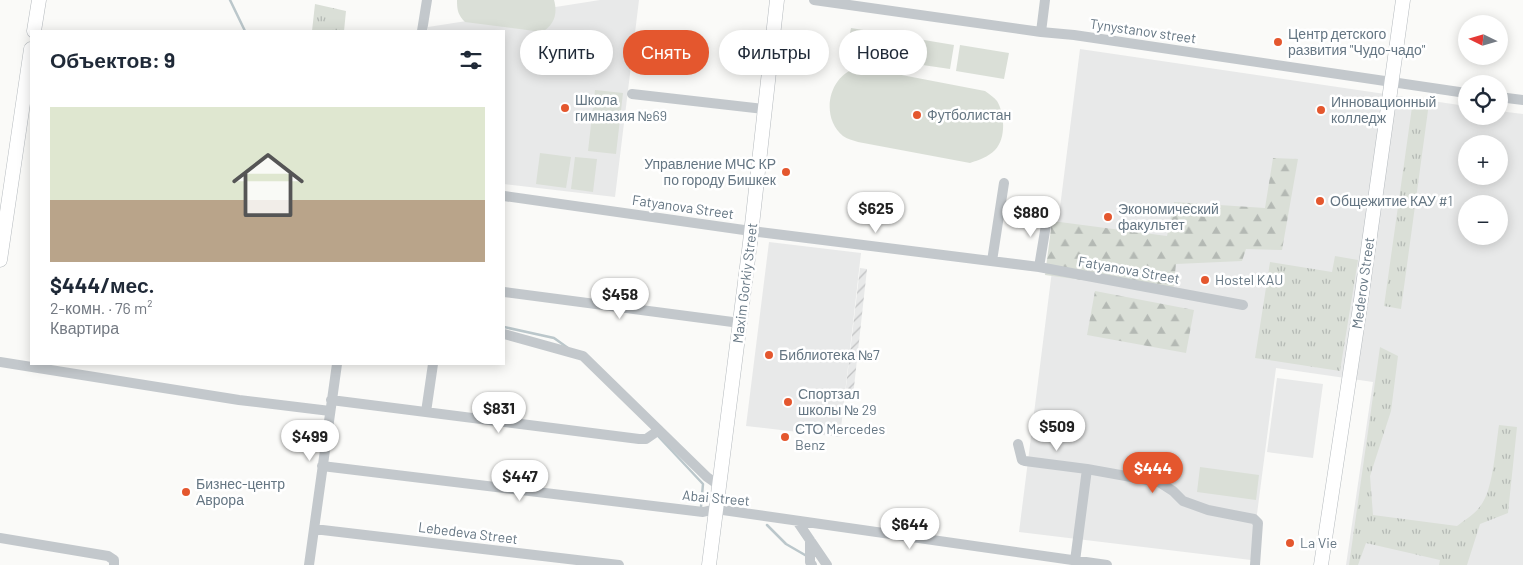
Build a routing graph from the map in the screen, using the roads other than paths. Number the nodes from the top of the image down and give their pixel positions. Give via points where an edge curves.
1 (39, 0) edge
2 (426, 0) edge
3 (776, 0) edge
4 (814, 0) edge
5 (1045, 0) edge
6 (1403, 0) edge
7 (34, 30) edge
8 (422, 30) edge
9 (1041, 32) junction
10 (30, 63) edge
11 (1392, 82) junction
12 (1458, 91) edge
13 (632, 94) dead end
14 (1508, 98) edge
15 (1523, 100) edge
16 (764, 109) junction
17 (26, 117) edge
18 (1004, 183) dead end
19 (505, 196) edge
20 (1048, 213) dead end
21 (751, 231) junction
22 (0, 260) edge
23 (992, 261) junction
24 (1039, 267) junction
25 (505, 292) edge
26 (1243, 305) dead end
27 (740, 323) junction
28 (505, 334) edge
29 (0, 362) edge
30 (337, 365) edge
31 (434, 365) edge
32 (330, 406) junction
33 (426, 412) junction
34 (659, 430) junction
35 (1018, 444) dead end
36 (322, 466) junction
37 (1087, 468) junction
38 (720, 486) junction
39 (716, 510) junction
40 (797, 521) junction
41 (314, 529) junction
42 (0, 538) edge
43 (810, 540) junction
44 (1075, 561) junction
45 (114, 565) edge
46 (309, 565) edge
47 (619, 565) edge
48 (709, 565) edge
49 (812, 565) edge
50 (827, 565) edge
51 (1107, 565) edge
52 (1255, 565) edge
53 (1321, 565) edge

1 - 7 main road
2 - 8 street
3 - 16 main road, Maxim Gorkiy Street
4 - 9 street, Tynystanov street
5 - 9 street
6 - 11 main road, Mederov Street
9 - 11 street, Tynystanov street
10 - 17 main road
11 - 12 street, Tynystanov street
11 - 53 main road, Mederov Street
13 - 16 street
14 - 15 street
16 - 21 main road, Maxim Gorkiy Street
17 - 22 main road
18 - 23 street
19 - 21 street, Fatyanova Street
20 - 24 street
21 - 23 street, Fatyanova Street
21 - 27 main road, Maxim Gorkiy Street
23 - 24 street, Fatyanova Street
24 - 26 street, Fatyanova Street
25 - 27 street
27 - 38 main road, Maxim Gorkiy Street
28 - 34 street via 583,356
29 - 32 street via 239,400
30 - 32 street
31 - 33 street
32 - 33 street
32 - 36 street
33 - 34 street via 639,440
34 - 38 street
35 - 37 street via 1022,460
36 - 39 street, Abai Street via 699,511
36 - 41 street
37 - 44 street
37 - 52 street via 1159,482 1184,501 1208,510 1254,519 1258,524
38 - 39 main road, Maxim Gorkiy Street
39 - 40 street, Abai Street
39 - 48 main road, Maxim Gorkiy Street
40 - 43 street
40 - 44 street, Abai Street
41 - 46 street
41 - 47 street, Lebedeva Street
42 - 45 street via 108,556 114,560
43 - 49 street
43 - 50 street
44 - 51 street, Abai Street

